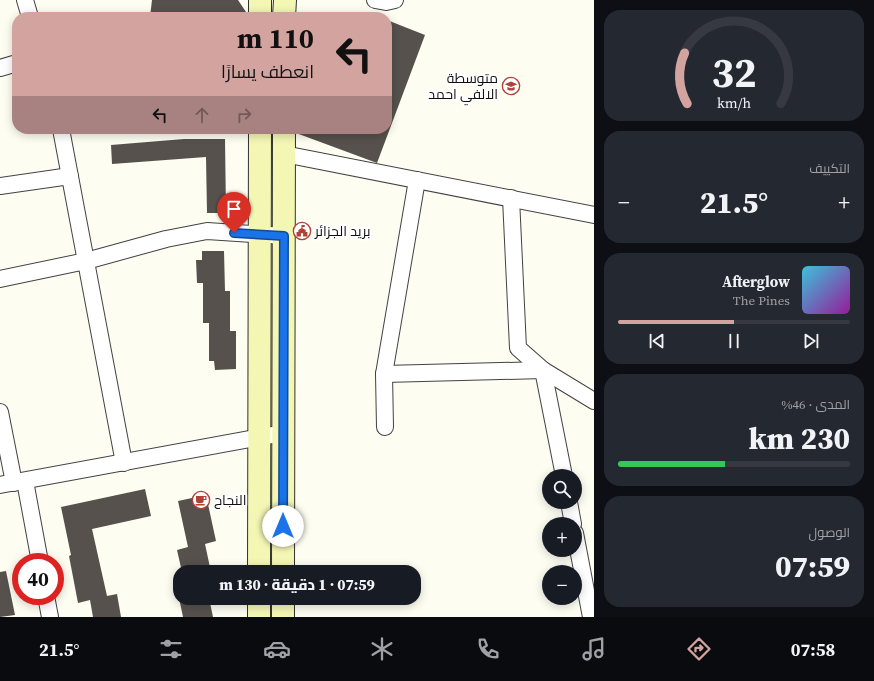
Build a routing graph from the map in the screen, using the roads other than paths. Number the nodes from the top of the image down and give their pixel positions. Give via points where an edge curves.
1 (25, 0) edge
2 (260, 0) edge
3 (284, 0) edge
4 (375, 0) edge
5 (394, 0) edge
6 (29, 12) edge
7 (260, 12) edge
8 (284, 12) edge
9 (12, 64) edge
10 (0, 68) edge
11 (62, 134) edge
12 (260, 134) edge
13 (284, 134) edge
14 (284, 154) junction
15 (70, 176) junction
16 (416, 180) junction
17 (0, 186) edge
18 (512, 198) junction
19 (594, 215) edge
20 (260, 234) junction
21 (284, 236) junction
22 (86, 261) junction
23 (0, 279) edge
24 (543, 370) junction
25 (384, 374) junction
26 (594, 401) edge
27 (0, 412) edge
28 (385, 427) dead end
29 (283, 433) junction
30 (259, 438) junction
31 (124, 463) junction
32 (563, 469) edge
33 (13, 483) edge
34 (37, 553) edge
35 (580, 557) edge
36 (259, 565) edge
37 (283, 565) edge
38 (48, 605) edge
39 (259, 605) edge
40 (283, 605) edge
41 (50, 617) edge
42 (259, 617) edge
43 (283, 617) edge
44 (591, 617) edge

1 - 6 street
2 - 7 street
3 - 8 street
4 - 5 street
9 - 10 street
11 - 15 street
12 - 20 street
13 - 14 street
14 - 16 street
14 - 21 street
15 - 17 street
15 - 22 street
16 - 18 street
16 - 25 street
18 - 19 street
18 - 24 street via 518,348
20 - 21 street
20 - 22 street via 208,231 166,239
20 - 30 street
21 - 29 street
22 - 23 street
22 - 31 street
24 - 25 street
24 - 26 street
24 - 32 street
25 - 28 street
27 - 33 street
29 - 30 street
29 - 37 street
30 - 31 street
30 - 36 street
31 - 33 street
33 - 34 street
35 - 44 street
38 - 41 street
39 - 42 street
40 - 43 street

